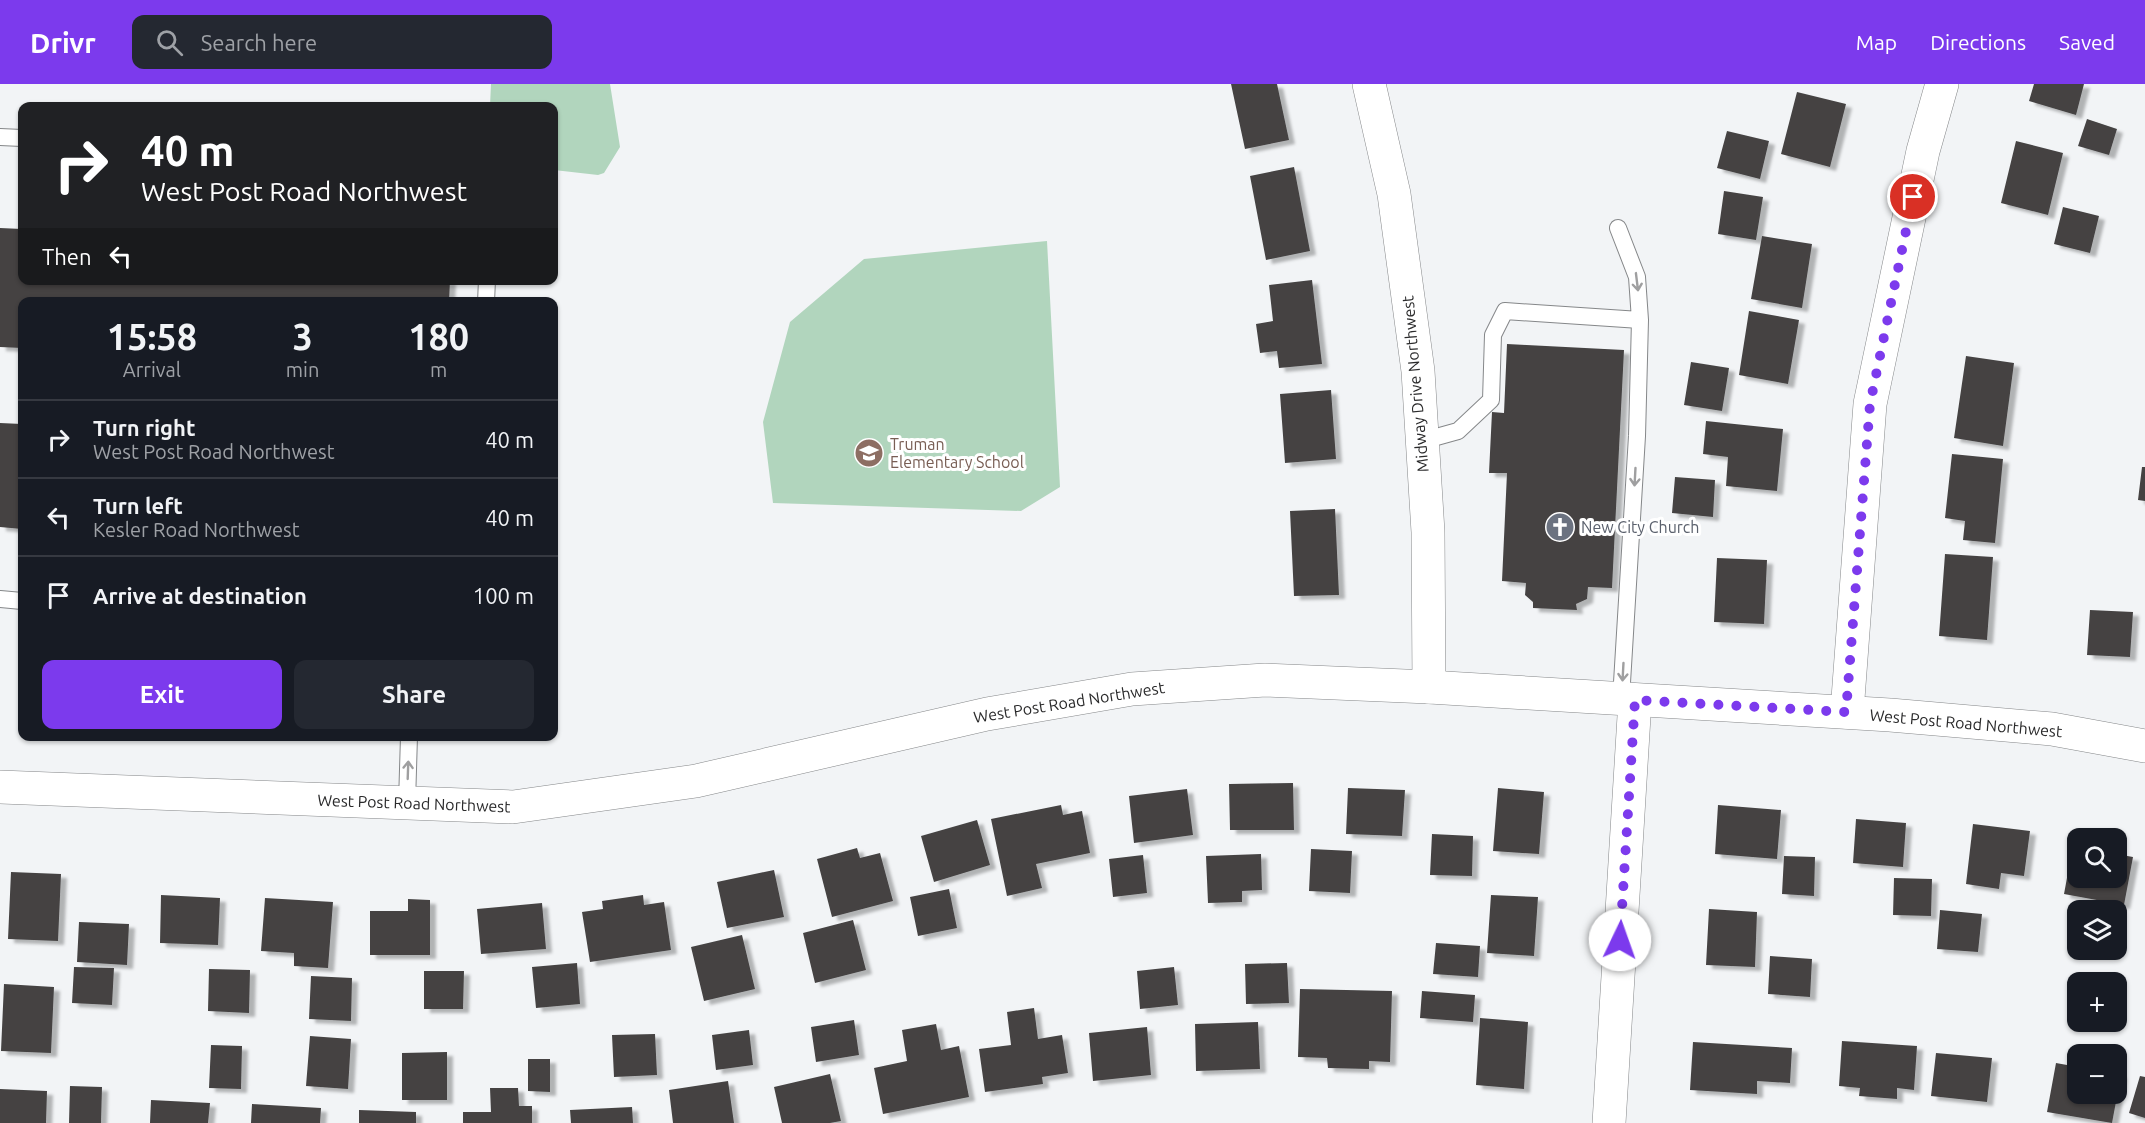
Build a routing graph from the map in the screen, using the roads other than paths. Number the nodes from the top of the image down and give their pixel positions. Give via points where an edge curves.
1 (1369, 84) edge
2 (1942, 84) edge
3 (0, 137) edge
4 (18, 138) edge
5 (1618, 228) dead end
6 (1640, 320) junction
7 (1422, 441) junction
8 (0, 599) edge
9 (18, 601) edge
10 (1429, 687) junction
11 (1628, 700) junction
12 (1846, 712) junction
13 (409, 741) edge
14 (2145, 746) edge
15 (0, 787) edge
16 (407, 803) junction
17 (1610, 1123) edge

1 - 7 street, Midway Drive Northwest via 1394,194 1418,371
2 - 12 street via 1923,151 1870,404
3 - 4 lane
5 -> 6 lane via 1637,277
6 - 7 lane via 1505,311 1493,335 1491,400 1458,431
6 -> 11 lane
7 - 10 street, Midway Drive Northwest via 1428,532
8 - 9 lane
10 - 11 street, West Post Road Northwest
10 - 16 street, West Post Road Northwest via 1264,680 1132,689 987,714 696,782 513,807
11 - 12 street, West Post Road Northwest
11 - 17 street
12 - 14 street, West Post Road Northwest via 2052,729
16 -> 13 lane
15 - 16 street, West Post Road Northwest

